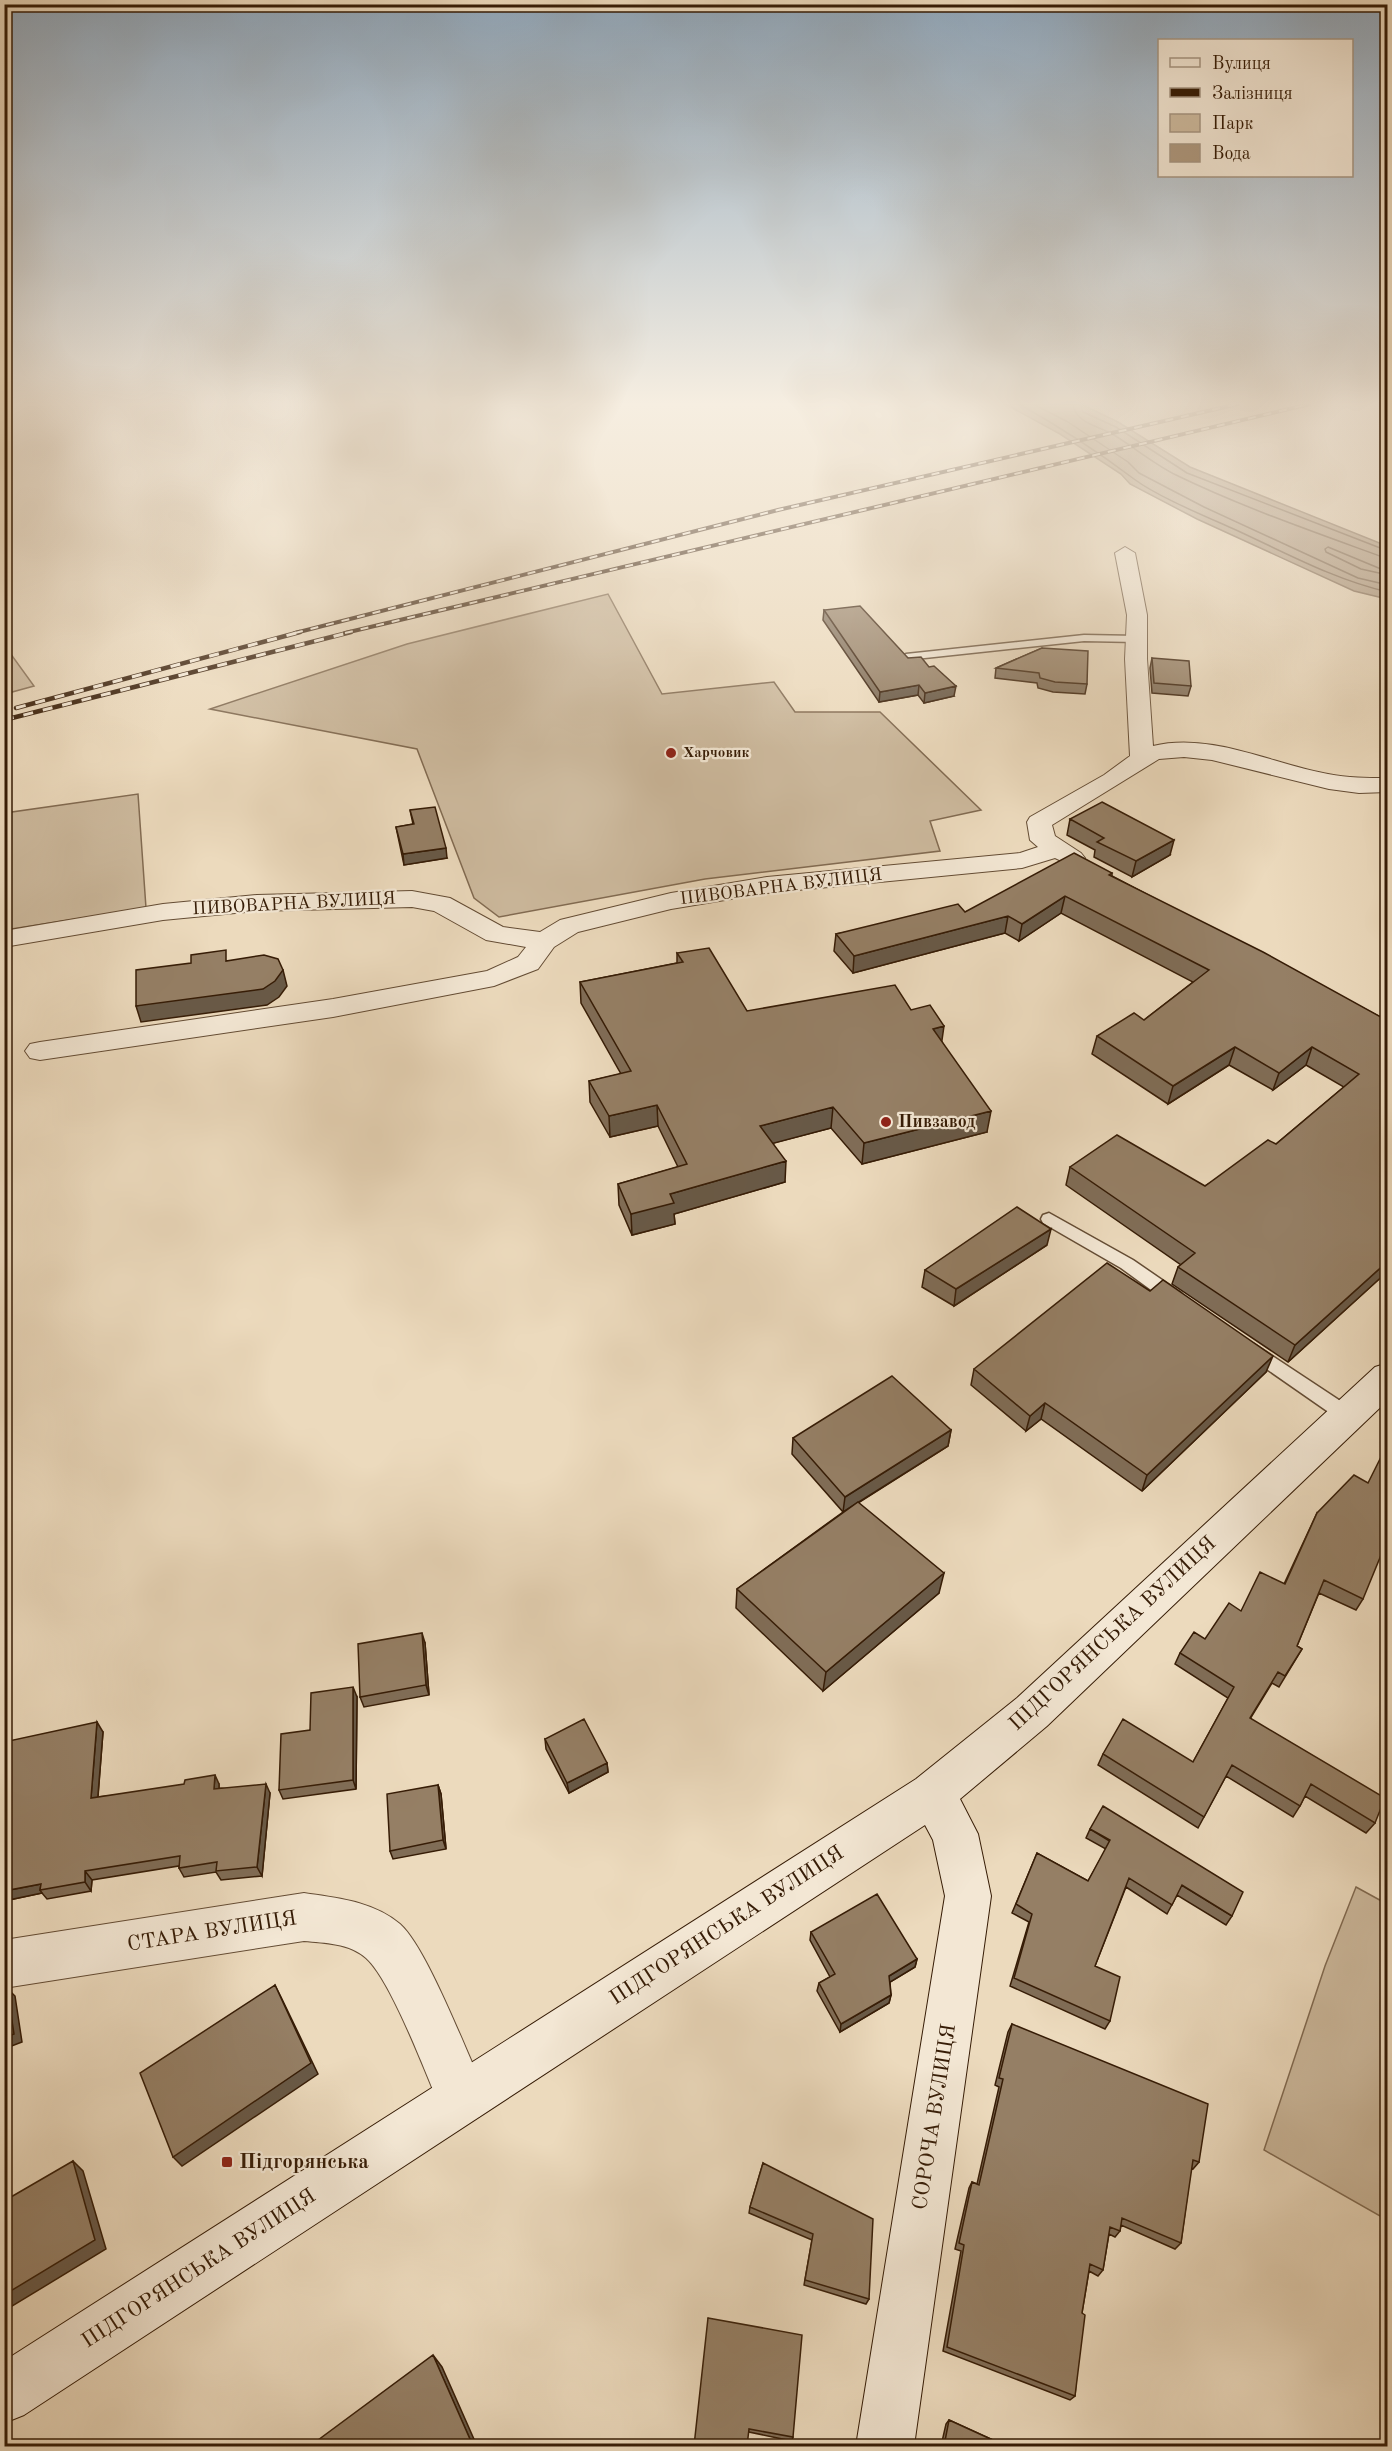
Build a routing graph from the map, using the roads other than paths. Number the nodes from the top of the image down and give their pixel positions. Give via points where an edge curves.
1 (1125, 553) dead end
2 (1137, 639) junction
3 (906, 657) edge
4 (1142, 757) junction
5 (1388, 785) edge
6 (1056, 850) junction
7 (1097, 872) edge
8 (4, 939) edge
9 (544, 941) junction
10 (40, 1051) dead end
11 (1049, 1219) dead end
12 (1194, 1310) edge
13 (1242, 1343) edge
14 (1388, 1377) edge
15 (1347, 1415) junction
16 (932, 1794) junction
17 (4, 1964) edge
18 (462, 2098) junction
19 (4, 2396) edge
20 (885, 2446) edge

1 - 2 street via 1137,615
2 - 3 lane via 1084,638
2 - 4 street
4 - 5 street via 1185,750 1344,785
4 - 6 street via 1039,822 1043,840
6 - 7 street
6 - 9 street, ПИВОВАРНА ВУЛИЦЯ via 1023,860 767,885 671,902 569,926
8 - 9 street, ПИВОВАРНА ВУЛИЦЯ via 164,912 257,903 412,899 441,904 496,934
9 - 10 street via 528,963 494,978 333,1008
11 - 12 lane via 1127,1264
13 - 15 lane
14 - 15 street, ПІДГОРЯНСЬКА ВУЛИЦЯ
15 - 16 street, ПІДГОРЯНСЬКА ВУЛИЦЯ via 1032,1712
16 - 18 street, ПІДГОРЯНСЬКА ВУЛИЦЯ
16 - 20 street, СОРОЧА ВУЛИЦЯ via 955,1834 968,1896
17 - 18 street, СТАРА ВУЛИЦЯ via 304,1917 351,1923 383,1941 403,1968
18 - 19 street, ПІДГОРЯНСЬКА ВУЛИЦЯ

